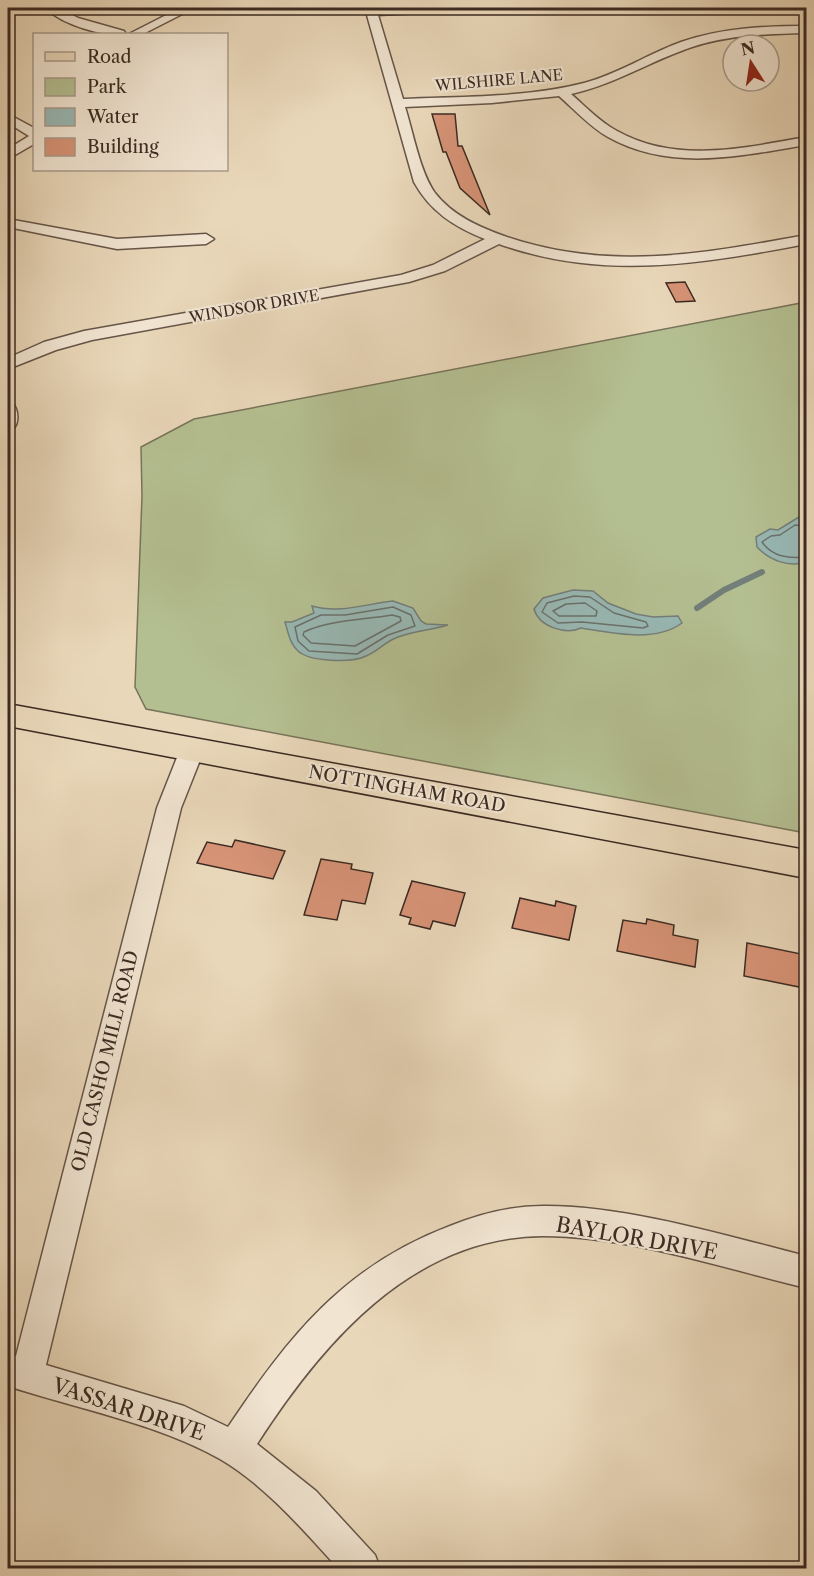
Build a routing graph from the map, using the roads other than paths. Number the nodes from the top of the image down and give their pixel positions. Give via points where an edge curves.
1 (51, 8) edge
2 (188, 8) edge
3 (456, 8) edge
4 (371, 10) edge
5 (807, 29) edge
6 (117, 33) edge
7 (137, 33) edge
8 (562, 92) junction
9 (399, 103) junction
10 (8, 118) edge
11 (33, 135) edge
12 (33, 137) edge
13 (807, 141) edge
14 (8, 155) edge
15 (8, 223) edge
16 (206, 239) dead end
17 (497, 239) junction
18 (807, 240) edge
19 (8, 364) edge
20 (8, 409) edge
21 (8, 424) edge
22 (8, 715) edge
23 (192, 750) junction
24 (807, 864) edge
25 (807, 1272) edge
26 (17, 1373) edge
27 (234, 1448) junction
28 (362, 1569) edge

1 - 6 street via 74,20
2 - 7 street
3 - 4 street
4 - 9 street
5 - 8 street, WILSHIRE LANE via 703,39 600,83
8 - 9 street, WILSHIRE LANE
8 - 13 street via 612,134 660,151 727,154
9 - 17 street via 426,192 453,218
10 - 11 street
12 - 14 street
15 - 16 street via 117,244
17 - 18 street via 532,252 565,258 651,263 694,260
17 - 19 street, WINDSOR DRIVE via 439,268 403,279 90,335
20 - 21 street
22 - 23 main road, NOTTINGHAM ROAD
23 - 24 main road, NOTTINGHAM ROAD
23 - 26 street, OLD CASHO MILL ROAD via 169,808
25 - 27 street, BAYLOR DRIVE via 578,1223 531,1221 454,1238 417,1255 342,1309 280,1381
26 - 27 street, VASSAR DRIVE via 184,1423
27 - 28 street, VASSAR DRIVE via 303,1504

